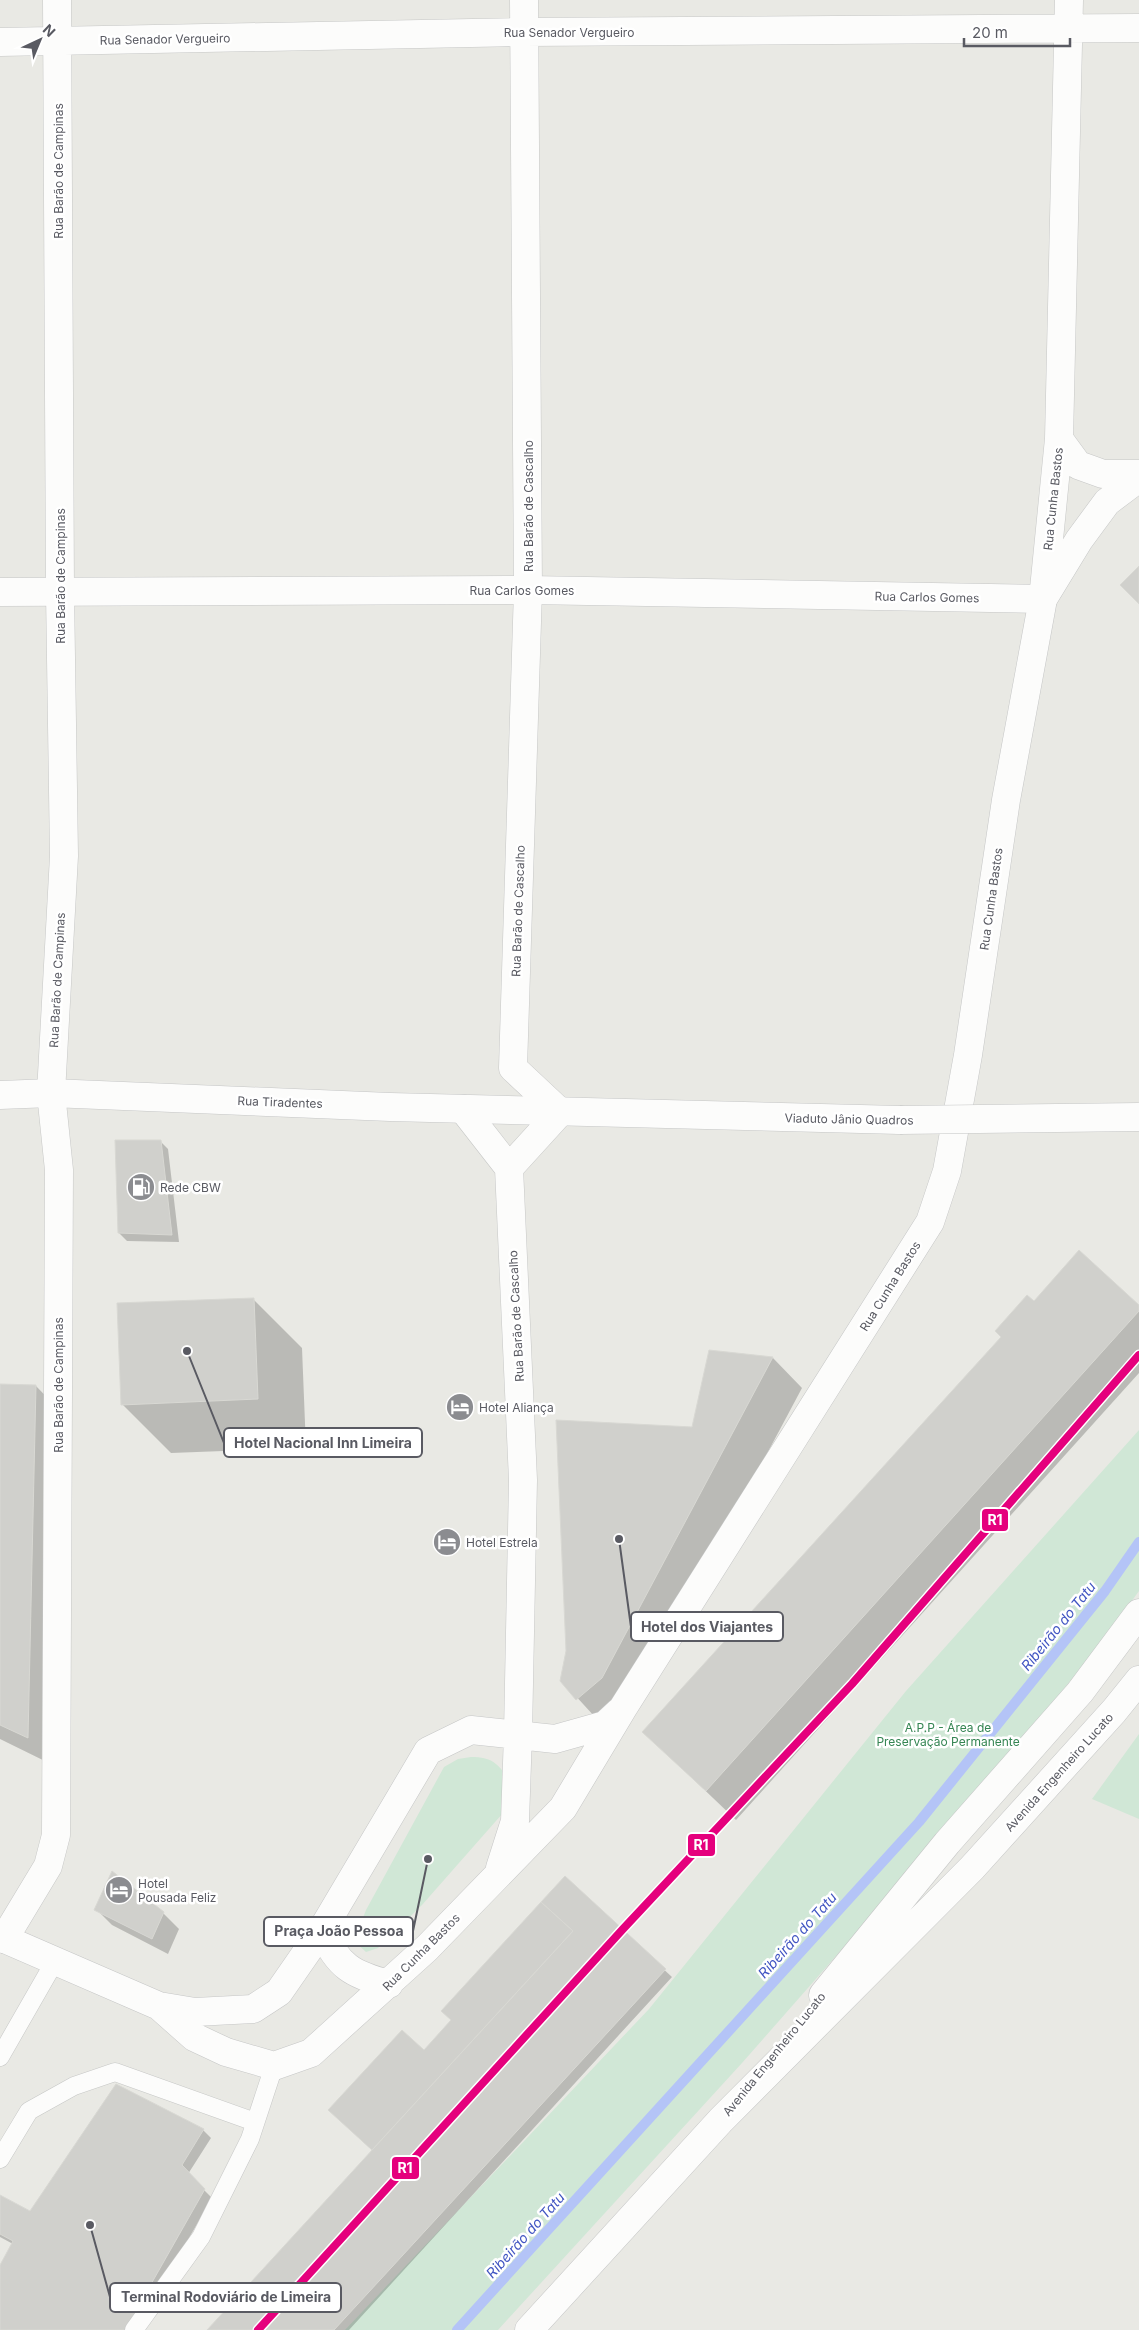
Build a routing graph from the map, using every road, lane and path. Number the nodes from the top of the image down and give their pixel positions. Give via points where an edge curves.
1 (56, 0) edge
2 (524, 0) edge
3 (1069, 0) edge
4 (1139, 28) edge
5 (1070, 29) junction
6 (524, 32) junction
7 (57, 41) junction
8 (0, 42) edge
9 (1059, 439) junction
10 (1139, 474) edge
11 (1139, 478) edge
12 (528, 590) junction
13 (0, 592) edge
14 (60, 592) junction
15 (1044, 599) junction
16 (51, 1093) junction
17 (0, 1095) edge
18 (464, 1109) junction
19 (560, 1112) junction
20 (1139, 1118) edge
21 (509, 1168) junction
22 (1139, 1613) edge
23 (1139, 1680) edge
24 (623, 1708) junction
25 (518, 1734) junction
26 (498, 1875) junction
27 (322, 1930) junction
28 (2, 1940) edge
29 (55, 1961) junction
30 (389, 1984) junction
31 (159, 2006) junction
32 (0, 2057) edge
33 (274, 2066) junction
34 (721, 2120) junction
35 (255, 2122) junction
36 (0, 2159) edge
37 (134, 2330) edge
38 (529, 2330) edge

1 - 7 street, Rua Barão de Campinas
2 - 6 street, Rua Barão de Cascalho
3 - 5 street, Rua Cunha Bastos
4 - 5 street, Rua Senador Vergueiro
5 - 6 street, Rua Senador Vergueiro
5 - 9 street, Rua Cunha Bastos
6 - 7 street, Rua Senador Vergueiro
6 - 12 street, Rua Barão de Cascalho
7 - 8 street, Rua Senador Vergueiro
7 - 14 street, Rua Barão de Campinas
9 - 10 street via 1078,465 1103,474
9 - 15 street, Rua Cunha Bastos
11 - 15 street via 1107,502 1079,540
12 - 14 street, Rua Carlos Gomes
12 - 15 street, Rua Carlos Gomes
12 - 19 street, Rua Barão de Cascalho via 512,1068
13 - 14 street, Rua Carlos Gomes
14 - 16 street, Rua Barão de Campinas via 64,856
15 - 24 street, Rua Cunha Bastos via 1006,800 968,1055 947,1171 930,1222
16 - 17 street, Rua Tiradentes
16 - 18 street, Rua Tiradentes
16 - 28 street, Rua Barão de Campinas via 59,1170 56,1835 48,1866
18 - 19 street, Rua Tiradentes
18 - 21 street
19 - 20 street, Viaduto Jânio Quadros, bridge via 900,1120
19 - 21 street
21 - 25 street, Rua Barão de Cascalho via 523,1480
22 - 34 street, Avenida Engenheiro Lucato via 1080,1692 947,1843
23 - 34 street, Avenida Engenheiro Lucato via 972,1868
24 - 25 street, Rua Cunha Bastos via 605,1725 555,1739
24 - 26 street, Rua Cunha Bastos via 563,1808
25 - 26 street, Rua Barão de Cascalho via 515,1820
25 - 27 street, Rua Cunha Bastos via 471,1730 428,1751
26 - 30 street, Rua Cunha Bastos
27 - 30 street via 331,1952 348,1968 365,1978
27 - 31 street, Rua Cunha Bastos via 279,1992 253,2009 195,2012
28 - 29 street, Rua Cunha Bastos
29 - 31 street, Rua Cunha Bastos
29 - 32 lane
30 - 33 street, Rua Cunha Bastos via 311,2053
31 - 33 street, Rua Cunha Bastos via 194,2036 226,2052
33 - 35 lane
34 - 38 street
35 - 36 lane via 115,2072 74,2086 29,2111
35 - 37 lane via 250,2139 201,2237

